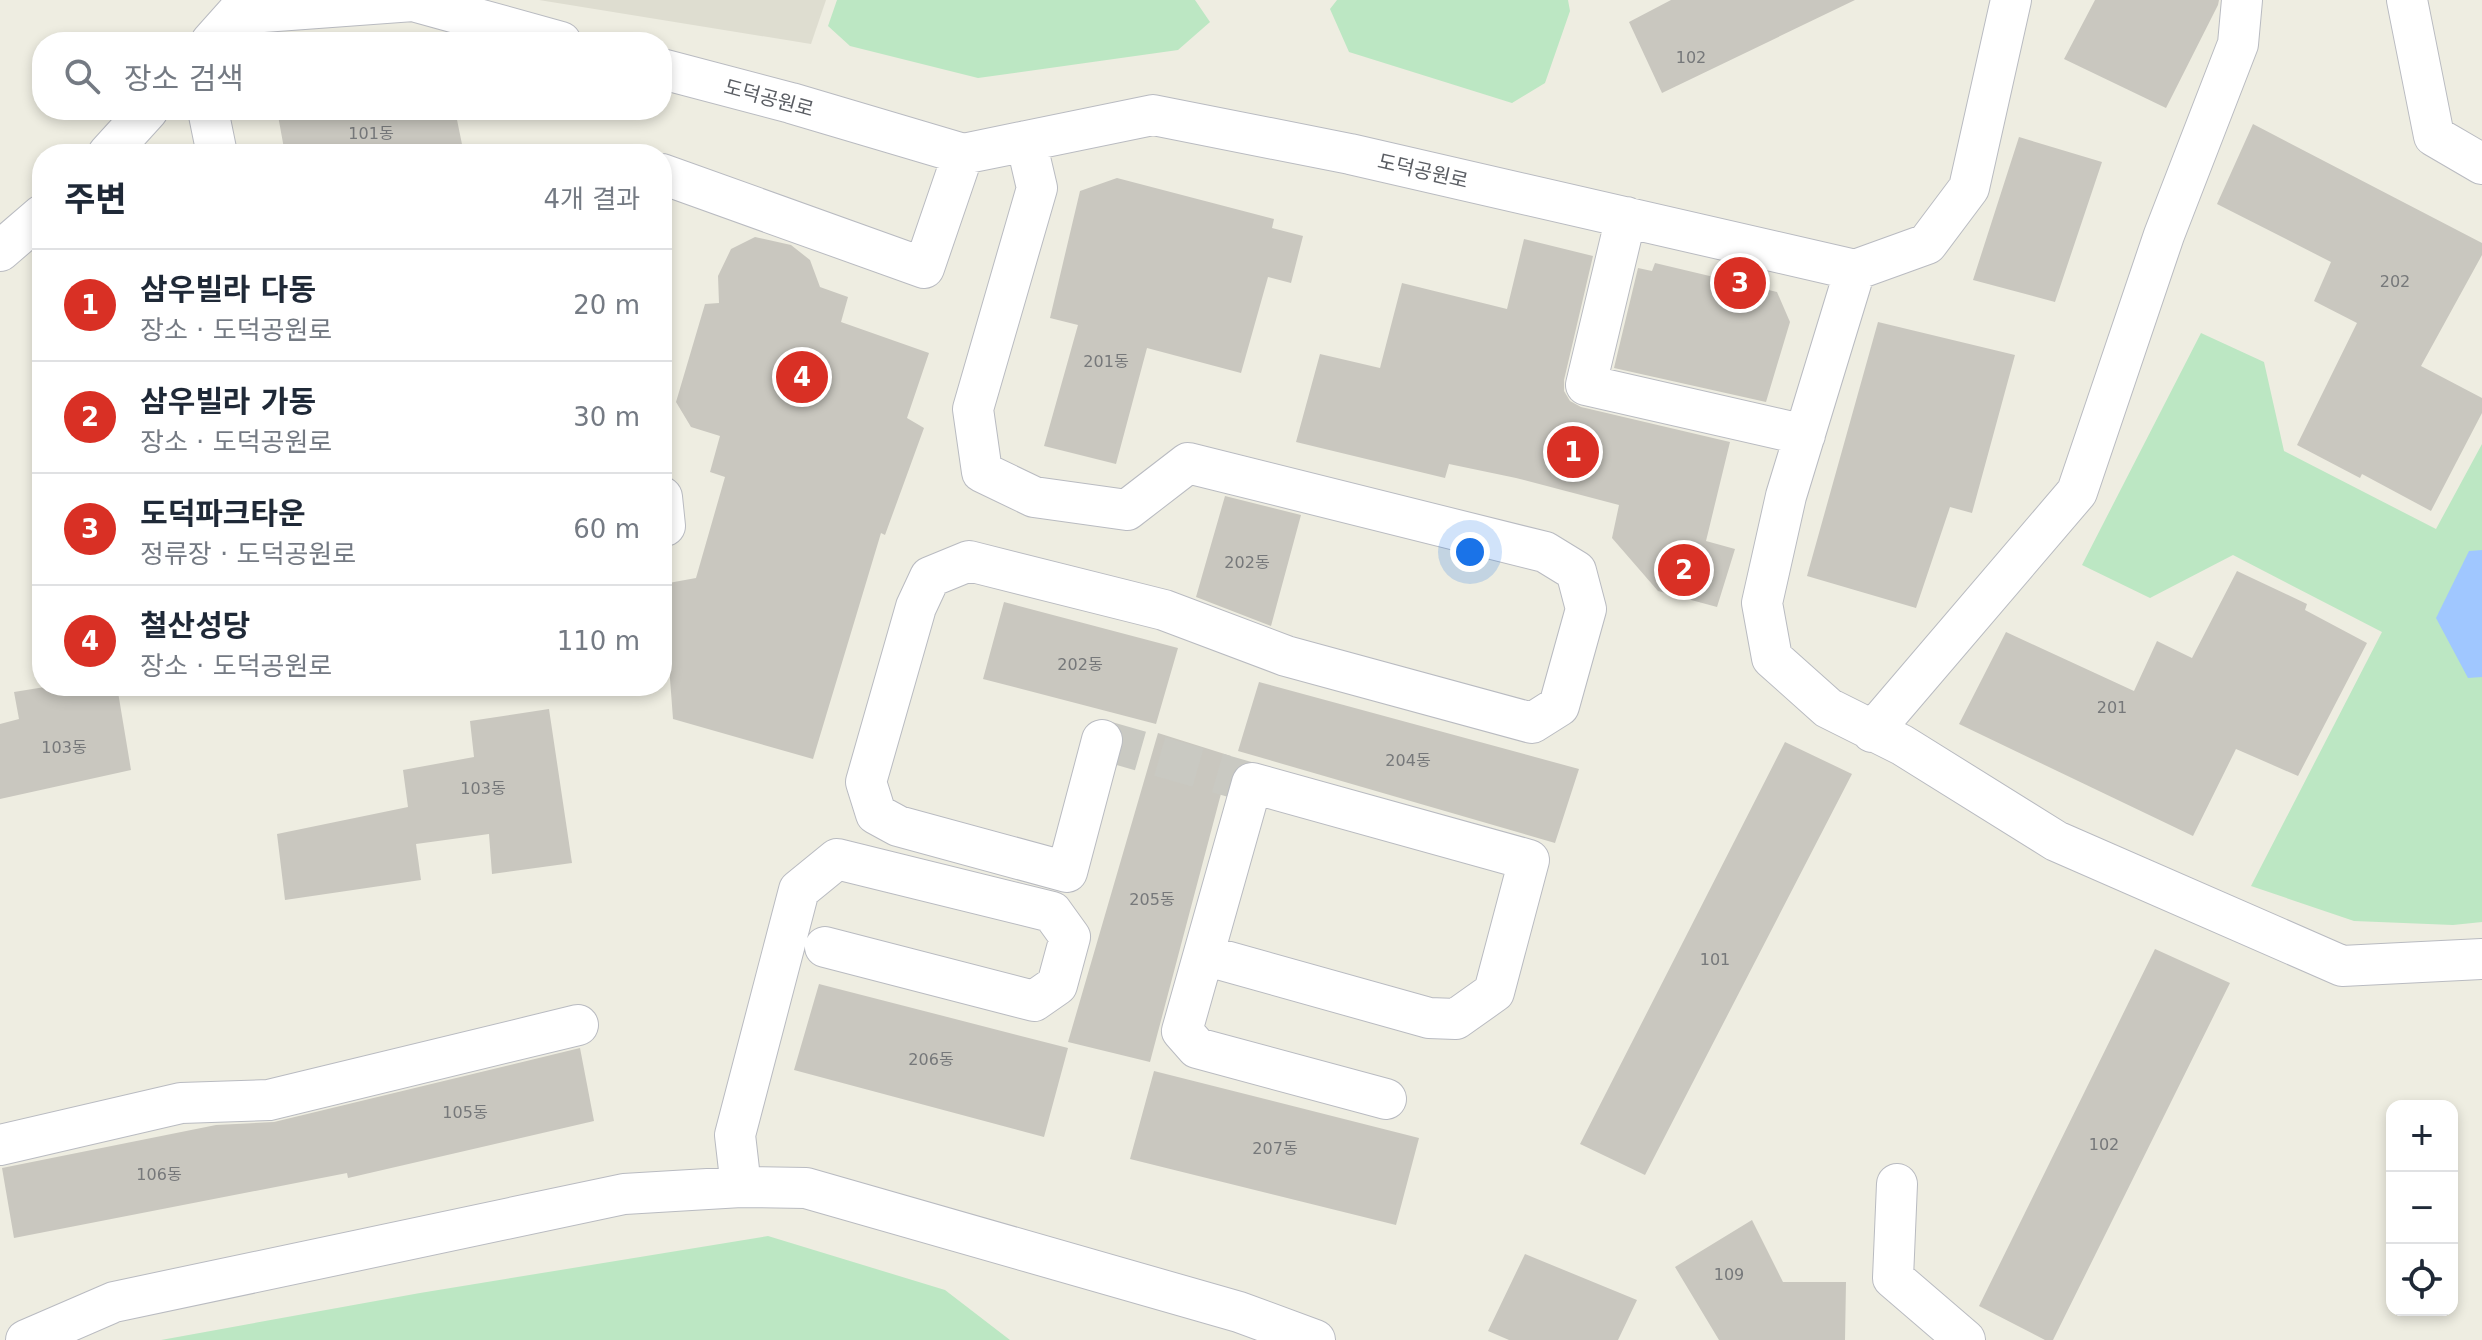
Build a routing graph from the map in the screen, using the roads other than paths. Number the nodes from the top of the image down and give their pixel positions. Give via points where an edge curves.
1 (2011, 0) edge
2 (2242, 0) edge
3 (2407, 0) edge
4 (220, 32) edge
5 (525, 32) edge
6 (672, 72) edge
7 (139, 120) edge
8 (210, 120) edge
9 (1026, 141) junction
10 (117, 144) edge
11 (215, 144) edge
12 (963, 154) junction
13 (2482, 164) edge
14 (672, 178) edge
15 (1626, 217) junction
16 (32, 224) edge
17 (0, 251) edge
18 (1855, 270) junction
19 (1805, 435) junction
20 (1872, 732) junction
21 (1102, 740) dead end
22 (825, 947) dead end
23 (1204, 955) junction
24 (2482, 959) edge
25 (578, 1025) dead end
26 (1386, 1099) dead end
27 (0, 1145) edge
28 (1897, 1184) dead end
29 (741, 1187) junction
30 (26, 1340) edge
31 (1315, 1340) edge
32 (1965, 1340) edge

1 - 18 street via 1969,188 1927,244
2 - 20 street via 2238,44 2169,222 2077,492
3 - 13 street via 2434,136
4 - 5 street via 236,14 413,1
6 - 12 street, 도덕공원로
7 - 10 street
8 - 11 street
9 - 12 street, 도덕공원로
9 - 15 street, 도덕공원로 via 1153,115
9 - 21 street via 1037,188 973,409 982,472 1034,497 1127,510 1188,463 1545,552 1576,571 1586,609 1559,706 1532,723 1286,656 1164,610 969,561 930,577 916,607 866,782 876,814 898,826 1067,872
12 - 14 street via 924,268
15 - 18 street, 도덕공원로
15 - 19 street via 1586,385
16 - 17 street
18 - 19 street
19 - 20 street via 1762,603 1772,658 1828,708
20 - 24 street via 1902,745 2056,841 2342,966
22 - 29 street via 1034,1001 1057,985 1070,937 1052,912 837,859 799,890 735,1135
23 - 23 street via 1252,783 1529,860 1494,992 1456,1019 1429,1018
23 - 26 street via 1182,1031 1197,1048
25 - 27 street via 269,1100 181,1103
28 - 32 street via 1893,1278
29 - 30 street via 624,1194 114,1302
29 - 31 street via 806,1188 1239,1312

